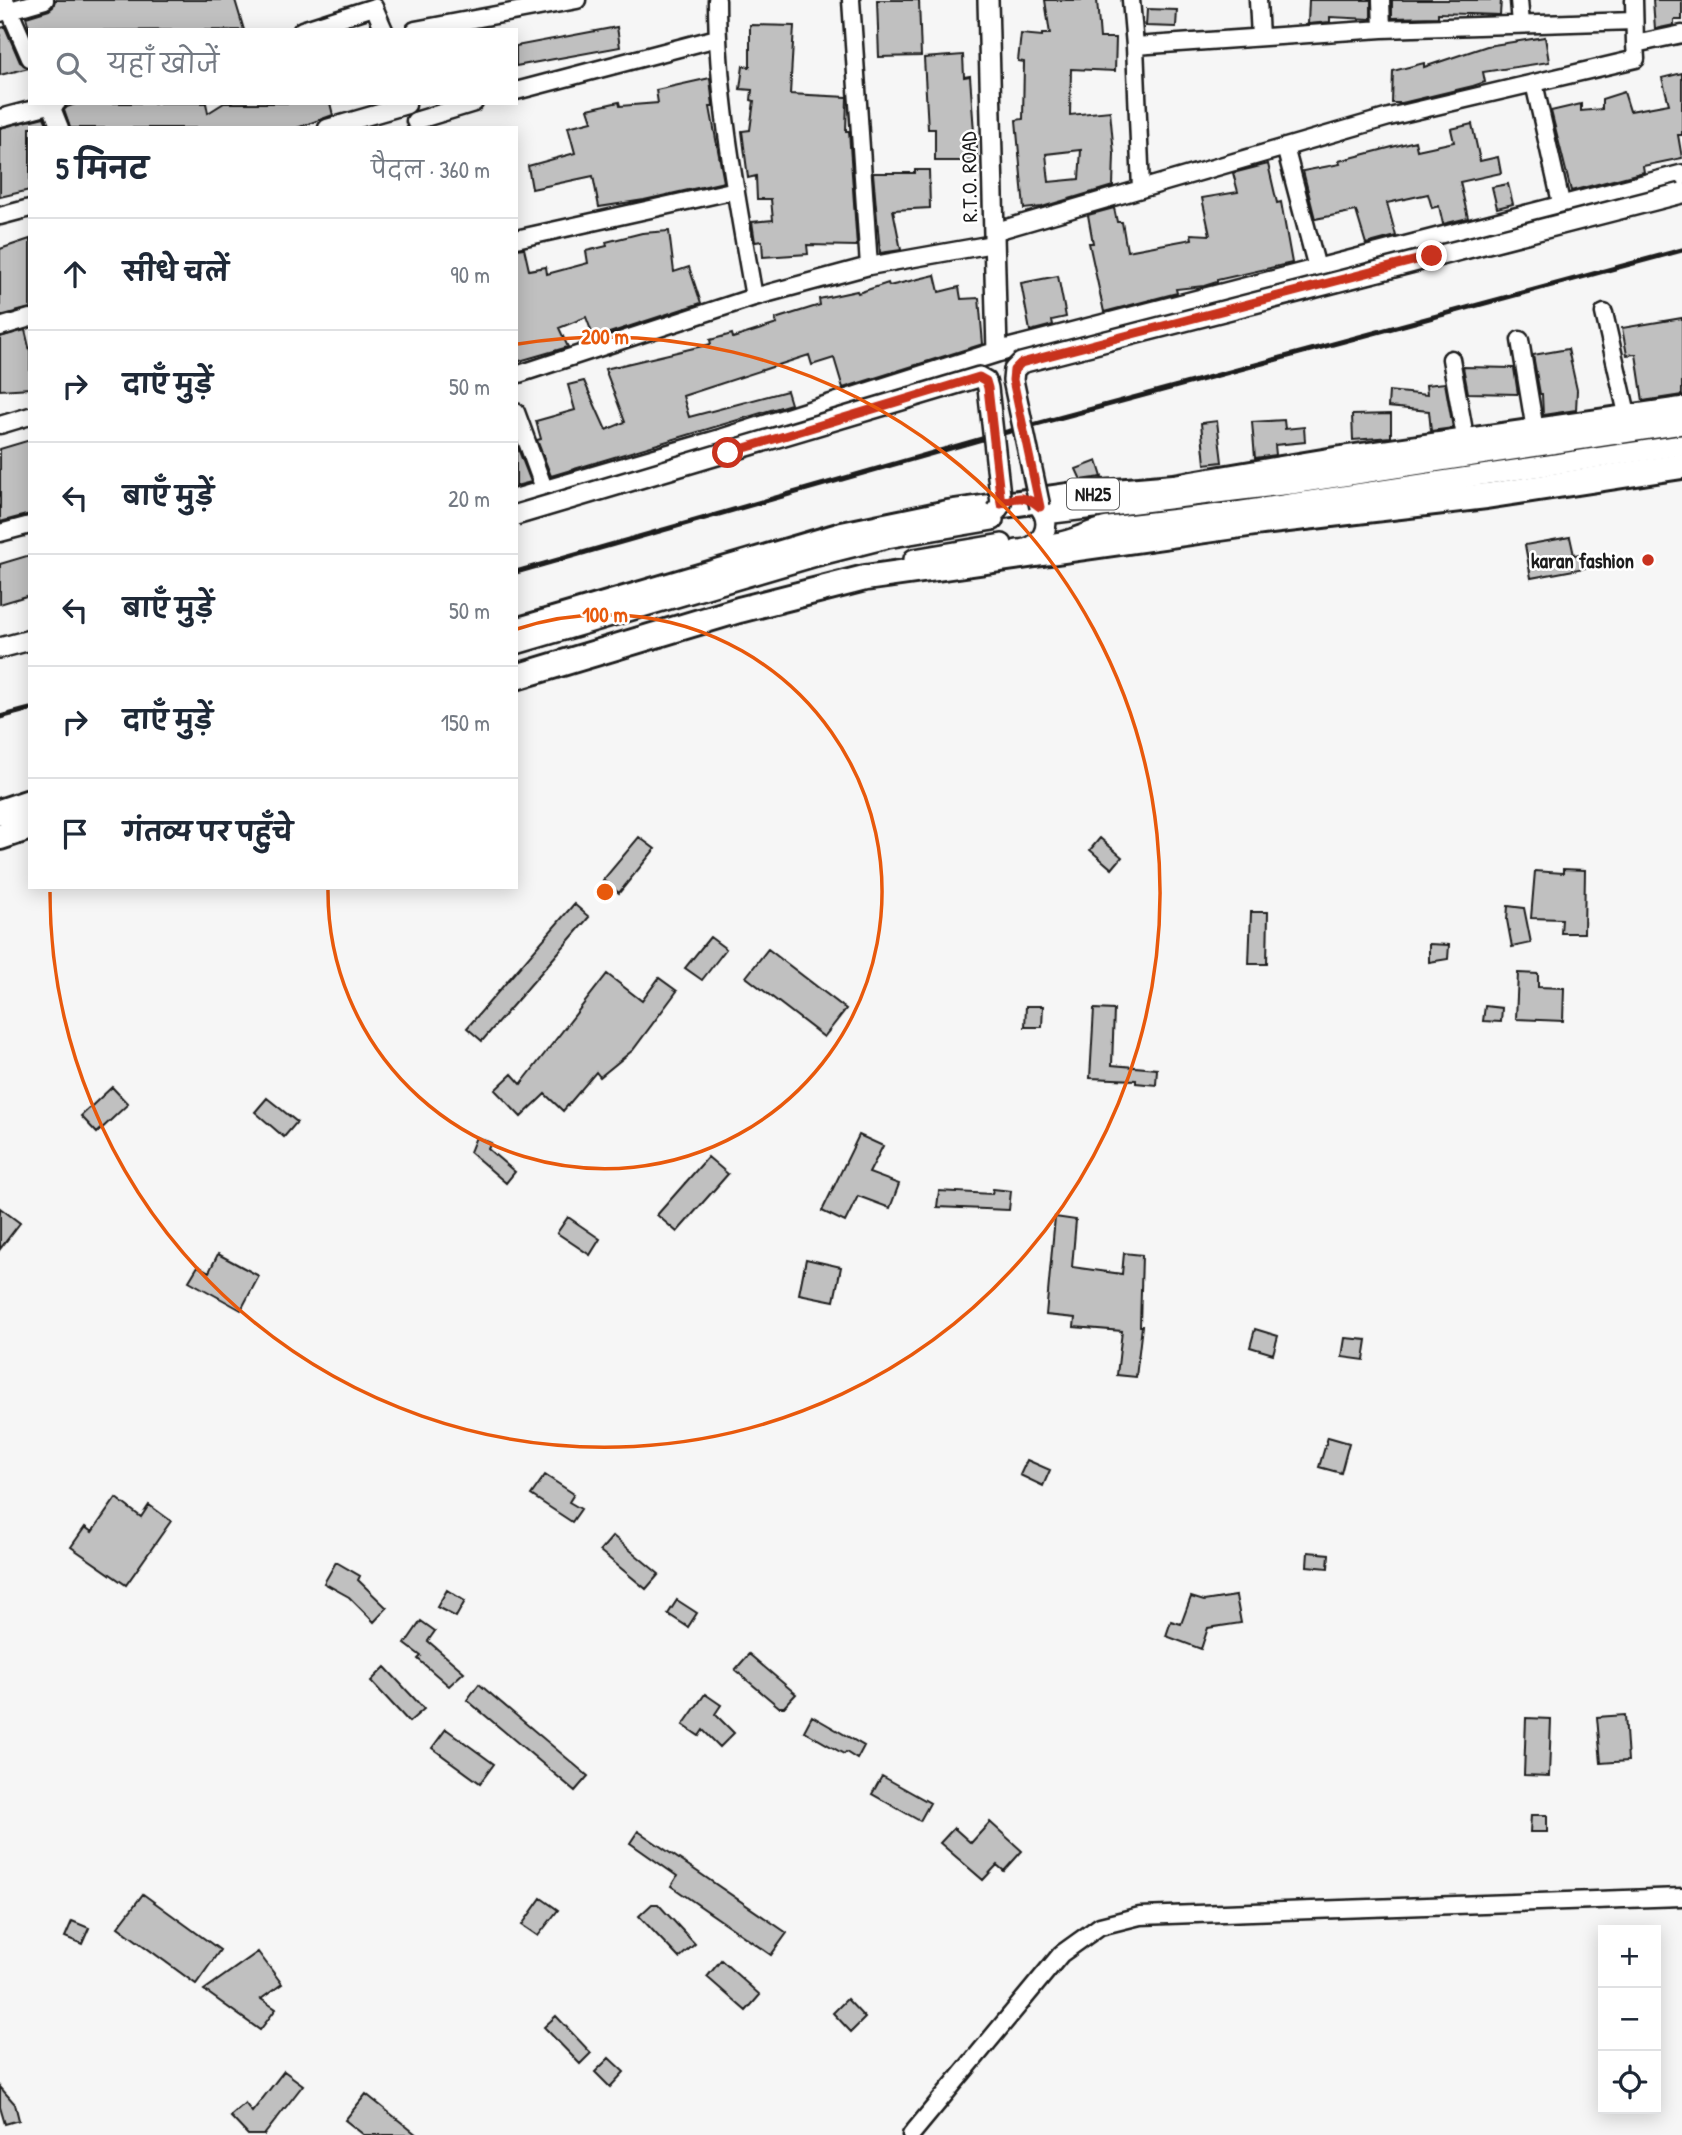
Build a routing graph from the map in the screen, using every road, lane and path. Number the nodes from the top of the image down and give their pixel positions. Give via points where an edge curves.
1 (45, 0) edge
2 (338, 0) edge
3 (577, 0) edge
4 (717, 0) edge
5 (851, 0) edge
6 (988, 0) edge
7 (1131, 0) edge
8 (1258, 0) edge
9 (1381, 0) edge
10 (1519, 0) edge
11 (1633, 0) edge
12 (526, 5) edge
13 (4, 8) edge
14 (342, 18) junction
15 (1634, 21) junction
16 (1521, 24) junction
17 (309, 28) edge
18 (383, 28) edge
19 (424, 28) edge
20 (1382, 29) junction
21 (1682, 34) edge
22 (1260, 37) junction
23 (717, 38) junction
24 (1635, 44) junction
25 (1135, 46) junction
26 (28, 54) edge
27 (1534, 83) junction
28 (518, 90) edge
29 (48, 105) edge
30 (52, 105) edge
31 (404, 105) edge
32 (408, 105) edge
33 (469, 105) edge
34 (0, 118) edge
35 (417, 124) edge
36 (59, 126) edge
37 (334, 126) edge
38 (1285, 147) junction
39 (1682, 175) edge
40 (1141, 189) junction
41 (736, 190) junction
42 (1682, 193) edge
43 (1562, 207) junction
44 (28, 209) edge
45 (0, 216) edge
46 (993, 238) junction
47 (518, 239) edge
48 (869, 266) junction
49 (1317, 268) junction
50 (754, 297) junction
51 (1604, 313) dead end
52 (28, 319) edge
53 (0, 327) edge
54 (1520, 340) dead end
55 (997, 352) junction
56 (1451, 359) dead end
57 (518, 374) edge
58 (1682, 410) edge
59 (28, 417) edge
60 (518, 417) edge
61 (1628, 418) junction
62 (1682, 424) edge
63 (0, 425) edge
64 (1535, 430) junction
65 (1466, 442) junction
66 (1682, 445) edge
67 (1682, 466) edge
68 (545, 491) junction
69 (518, 498) edge
70 (1042, 510) junction
71 (997, 512) junction
72 (518, 514) edge
73 (28, 526) edge
74 (0, 533) edge
75 (1002, 544) junction
76 (1036, 545) junction
77 (518, 630) edge
78 (28, 641) edge
79 (518, 643) edge
80 (0, 648) edge
81 (518, 669) edge
82 (518, 676) edge
83 (28, 803) edge
84 (0, 812) edge
85 (28, 828) edge
86 (0, 837) edge
87 (1682, 1897) edge
88 (911, 2135) edge

1 - 13 street
2 - 14 street
3 - 12 street
4 - 23 street
5 - 48 street
6 - 46 street, R.T.O. ROAD
7 - 25 street
8 - 22 street
9 - 20 street
10 - 16 street
11 - 15 street
12 - 19 street
13 - 26 street
14 - 17 street
14 - 18 street via 374,7
15 - 16 street
15 - 24 street
16 - 20 street
20 - 22 street
21 - 24 street
22 - 25 street
23 - 28 street
23 - 41 street
24 - 27 street via 1636,59
25 - 40 street
27 - 38 street
27 - 43 street
29 - 34 street
30 - 36 street
31 - 37 street
32 - 35 street
33 - 35 street
38 - 40 street
38 - 49 street
39 - 43 street
40 - 46 street
41 - 47 street
41 - 50 street
42 - 70 street, bridge via 1021,363 1013,380
43 - 49 street
44 - 45 street
46 - 48 street
46 - 55 street, R.T.O. ROAD
48 - 50 street
49 - 55 street
50 - 57 street
51 - 61 street
52 - 53 street
54 - 64 street
55 - 68 street
56 - 65 street
58 - 61 main road, NH25
59 - 63 street
60 - 68 street
61 - 64 main road, NH25
62 - 70 street via 1292,484
64 - 65 main road, NH25
65 - 77 main road, NH25 via 1174,487 936,515 842,535
66 - 76 street via 1109,527
67 - 82 main road, NH25 via 865,578 739,610
68 - 69 street
70 - 71 street via 1034,501 1017,497
70 - 76 street via 1046,531
71 - 72 street, bridge via 988,388 979,377
71 - 75 street via 993,529
71 - 79 street via 828,553
73 - 74 street
75 - 76 street via 1019,551
75 - 81 street via 886,564 816,582
78 - 80 street
83 - 84 main road
85 - 86 main road
87 - 88 street via 1140,1916 1100,1926 1061,1954

